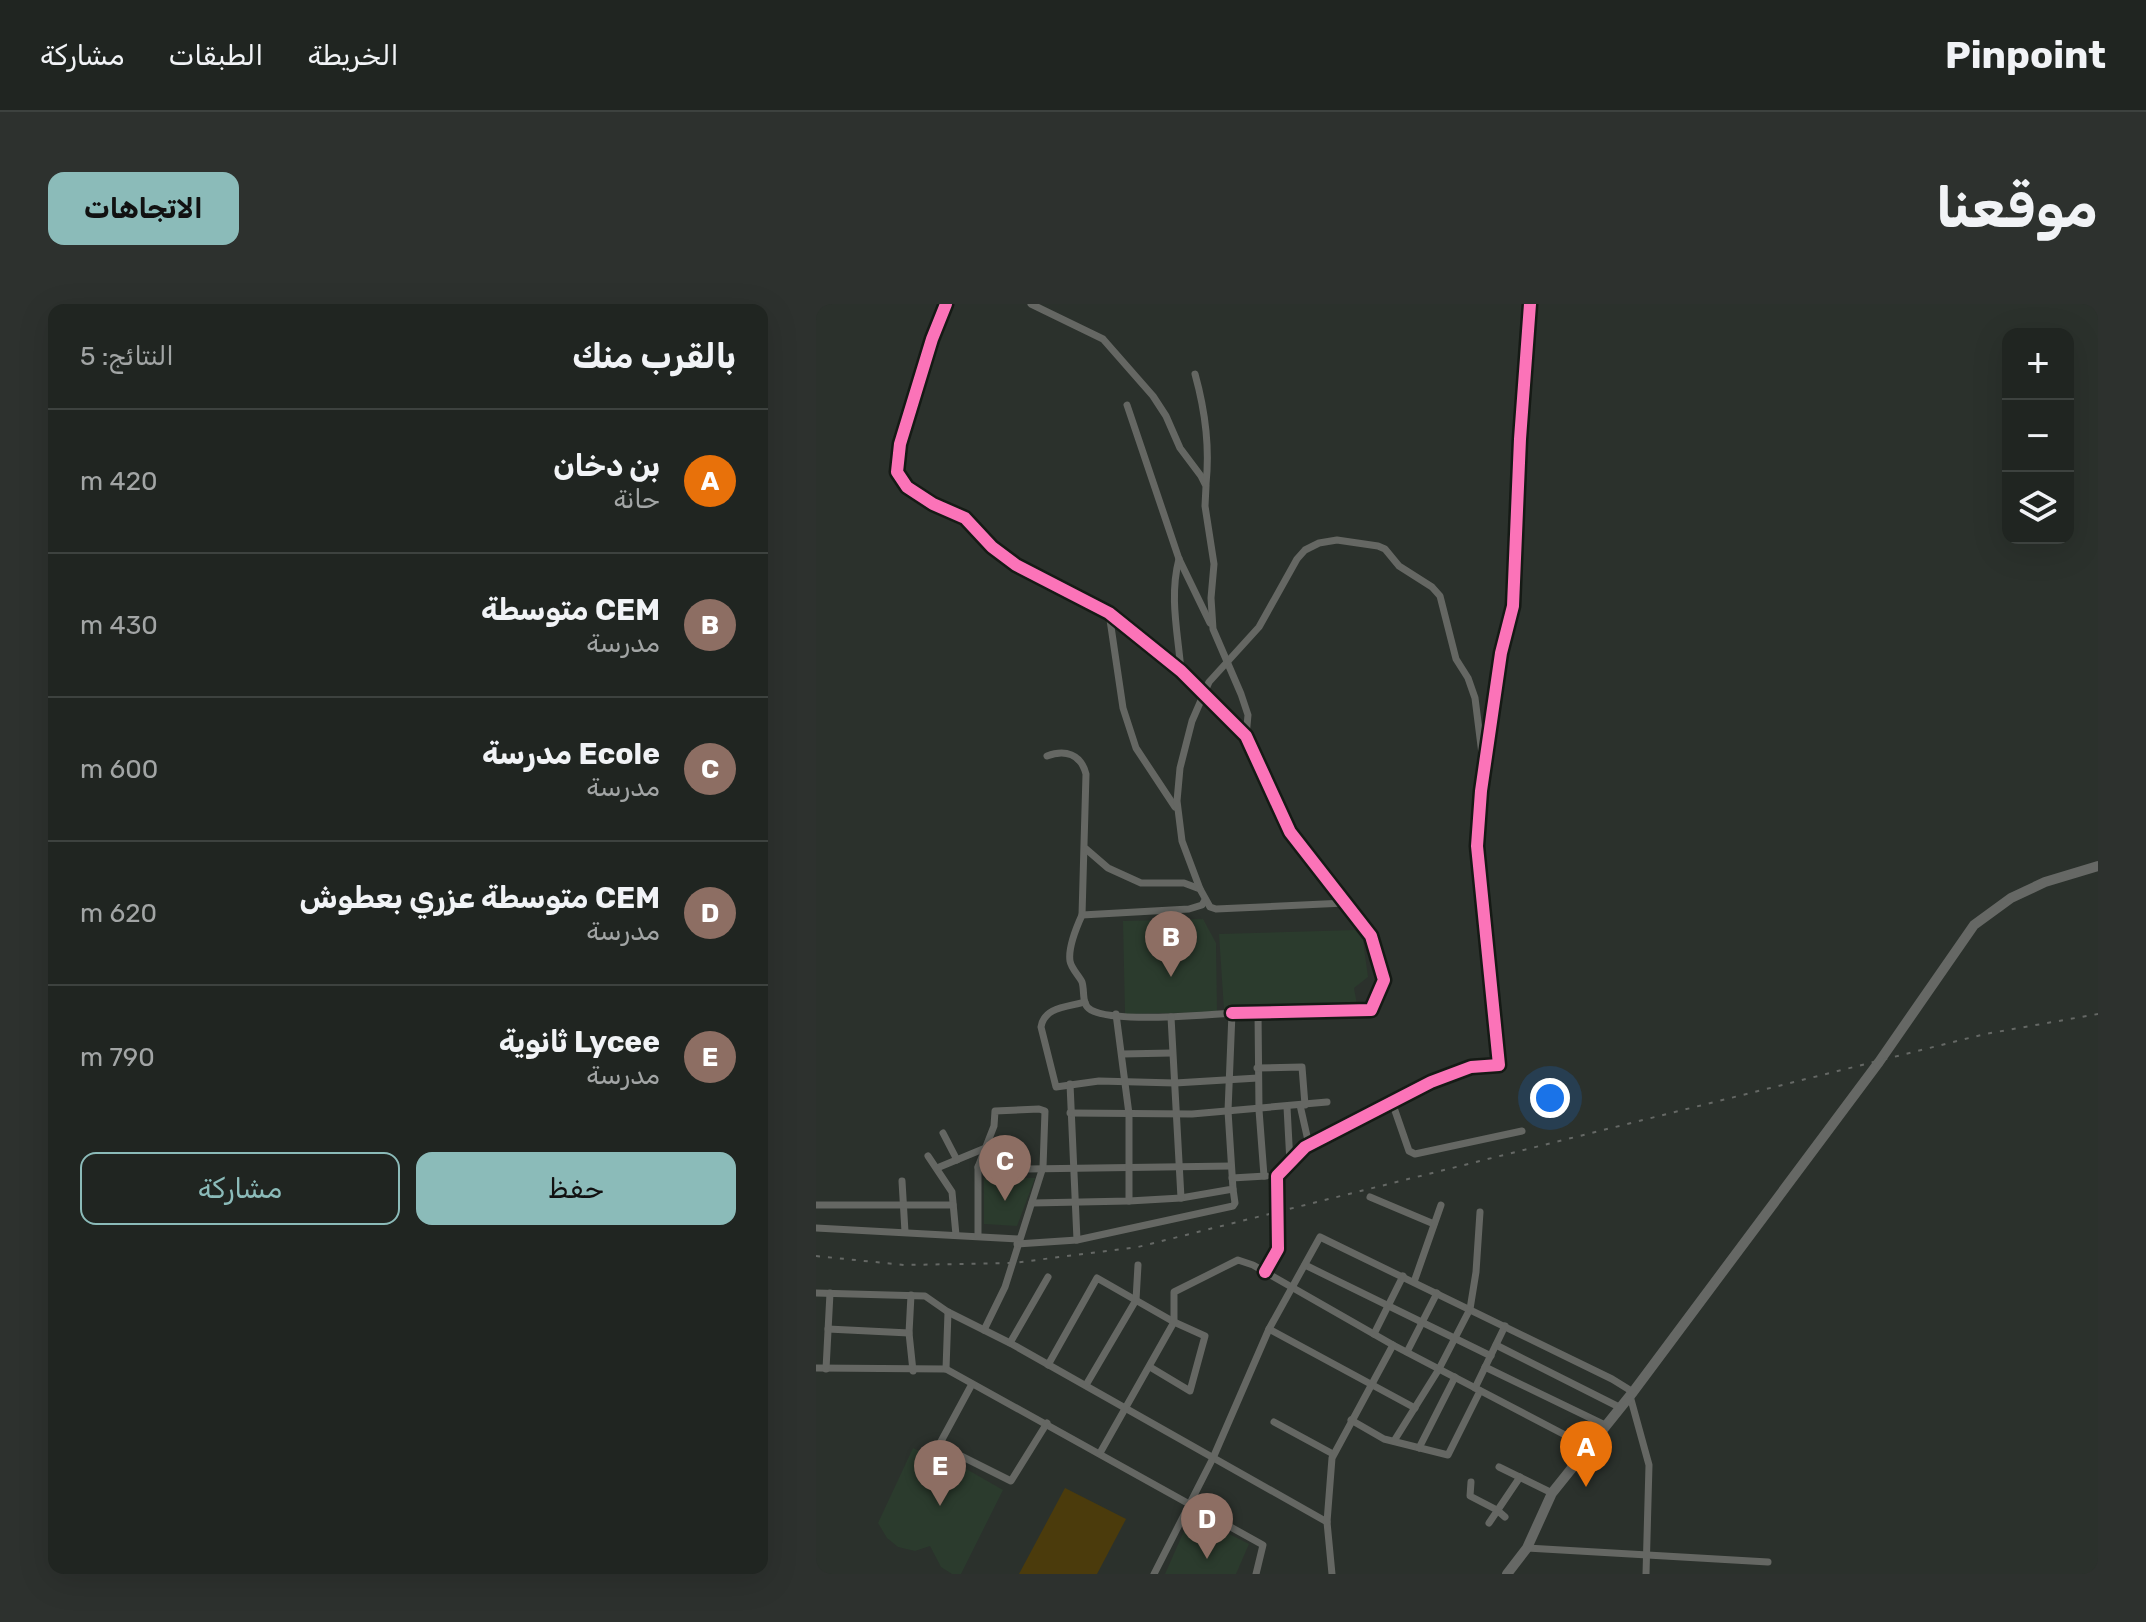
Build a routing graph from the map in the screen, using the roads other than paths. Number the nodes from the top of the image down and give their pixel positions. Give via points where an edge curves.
1 (946, 304) edge
2 (1031, 304) edge
3 (1530, 304) edge
4 (1195, 374) dead end
5 (1127, 405) dead end
6 (1206, 486) junction
7 (1179, 559) junction
8 (1109, 613) junction
9 (1213, 629) junction
10 (1227, 665) junction
11 (1181, 671) junction
12 (1204, 693) junction
13 (1246, 736) junction
14 (1047, 756) dead end
15 (1484, 765) junction
16 (1178, 813) junction
17 (1086, 849) junction
18 (2098, 866) edge
19 (1200, 889) junction
20 (1205, 900) junction
21 (1345, 903) junction
22 (1082, 915) junction
23 (1085, 1002) junction
24 (1258, 1012) junction
25 (1232, 1013) junction
26 (1116, 1014) junction
27 (1171, 1017) junction
28 (1172, 1053) junction
29 (1122, 1054) junction
30 (1257, 1068) junction
31 (1258, 1078) junction
32 (1230, 1082) junction
33 (1175, 1083) junction
34 (1070, 1084) junction
35 (1127, 1084) junction
36 (1327, 1102) dead end
37 (1392, 1102) junction
38 (1303, 1105) junction
39 (1287, 1107) junction
40 (1259, 1110) junction
41 (1228, 1111) junction
42 (1070, 1113) junction
43 (1129, 1114) junction
44 (1176, 1114) junction
45 (1522, 1131) dead end
46 (943, 1133) dead end
47 (1309, 1145) junction
48 (983, 1149) junction
49 (928, 1156) dead end
50 (957, 1160) junction
51 (1290, 1163) junction
52 (1231, 1166) junction
53 (978, 1167) junction
54 (1043, 1167) junction
55 (1127, 1167) junction
56 (1180, 1167) junction
57 (937, 1168) junction
58 (1074, 1168) junction
59 (1264, 1176) junction
60 (1277, 1176) junction
61 (1232, 1178) junction
62 (902, 1181) dead end
63 (1233, 1189) junction
64 (1370, 1197) dead end
65 (1181, 1198) junction
66 (1129, 1201) junction
67 (1075, 1202) junction
68 (1032, 1203) junction
69 (816, 1205) edge
70 (904, 1205) junction
71 (953, 1205) junction
72 (1441, 1205) dead end
73 (1480, 1212) dead end
74 (1434, 1224) junction
75 (816, 1228) edge
76 (905, 1232) junction
77 (956, 1235) junction
78 (978, 1236) junction
79 (1077, 1240) junction
80 (1018, 1241) junction
81 (1138, 1265) dead end
82 (1305, 1265) junction
83 (1265, 1272) junction
84 (1403, 1276) junction
85 (1048, 1277) dead end
86 (1414, 1282) junction
87 (1293, 1288) junction
88 (816, 1293) edge
89 (830, 1293) junction
90 (1437, 1293) junction
91 (911, 1295) junction
92 (1136, 1300) junction
93 (1389, 1305) junction
94 (1470, 1309) junction
95 (948, 1312) junction
96 (1174, 1322) junction
97 (1422, 1322) junction
98 (1505, 1326) junction
99 (828, 1329) junction
100 (1269, 1329) junction
101 (984, 1330) junction
102 (909, 1333) junction
103 (1374, 1334) junction
104 (1455, 1338) junction
105 (1010, 1343) junction
106 (1393, 1345) junction
107 (1496, 1345) junction
108 (1407, 1352) junction
109 (1491, 1356) junction
110 (1048, 1365) junction
111 (1150, 1367) junction
112 (1485, 1367) junction
113 (816, 1368) edge
114 (826, 1369) junction
115 (946, 1369) junction
116 (1439, 1369) junction
117 (913, 1371) junction
118 (1455, 1377) junction
119 (1372, 1383) junction
120 (972, 1384) junction
121 (1086, 1385) junction
122 (1478, 1389) junction
123 (1632, 1394) junction
124 (1124, 1408) junction
125 (1415, 1408) junction
126 (1621, 1408) junction
127 (1351, 1420) junction
128 (1274, 1422) dead end
129 (1047, 1423) junction
130 (1607, 1426) junction
131 (1394, 1441) junction
132 (1419, 1448) junction
133 (1590, 1448) junction
134 (1100, 1453) junction
135 (1333, 1454) junction
136 (1213, 1458) junction
137 (1499, 1467) dead end
138 (1520, 1477) junction
139 (1471, 1482) dead end
140 (1552, 1493) junction
141 (1187, 1504) junction
142 (1497, 1510) junction
143 (1505, 1517) dead end
144 (1327, 1522) junction
145 (1489, 1523) dead end
146 (1527, 1548) junction
147 (1648, 1555) junction
148 (1768, 1562) dead end
149 (1154, 1574) edge
150 (1256, 1574) edge
151 (1332, 1574) edge
152 (1507, 1574) edge
153 (1646, 1574) edge

1 - 8 street via 900,444 897,472 907,487 965,518 1016,565
2 - 6 street via 1103,339 1153,396
3 - 15 street via 1513,606
4 - 6 street via 1209,458
5 - 7 street
6 - 9 street via 1214,564
7 - 9 street
7 - 11 street via 1174,620
8 - 11 street
8 - 16 street via 1123,708 1136,748
9 - 10 street
10 - 12 street
10 - 13 street via 1248,715
10 - 15 street via 1259,627 1305,550 1337,540 1378,546 1440,596 1456,659 1475,698
11 - 12 street
12 - 13 street
12 - 16 street via 1180,768
13 - 21 street via 1290,832
14 - 17 street via 1068,753 1084,768
15 - 37 street via 1477,846 1499,1065 1471,1067
16 - 19 street
17 - 19 street via 1108,868 1141,883 1184,883
17 - 22 street
18 - 123 street via 2011,898 1974,925 1888,1050
19 - 20 street
20 - 21 street via 1222,910
20 - 22 street via 1189,909
21 - 24 street via 1371,936 1384,980 1371,1010
22 - 23 street via 1073,929 1070,961 1084,986
23 - 26 street via 1091,1010
23 - 34 street via 1048,1012 1042,1019 1055,1085
24 - 25 street
24 - 30 street
25 - 27 street
25 - 32 street
26 - 27 street
26 - 29 street
27 - 28 street
28 - 29 street
28 - 33 street
29 - 35 street
30 - 31 street
30 - 38 street via 1302,1067
31 - 32 street
31 - 40 street
32 - 33 street
32 - 41 street
33 - 35 street
33 - 44 street
34 - 35 street
34 - 42 street
35 - 43 street
36 - 38 street
37 - 45 street via 1409,1151 1415,1154
37 - 47 street
38 - 39 street
38 - 47 street
39 - 40 street
39 - 51 street
40 - 41 street
40 - 59 street
41 - 44 street
41 - 52 street
42 - 43 street
42 - 58 street
43 - 44 street
43 - 55 street
44 - 56 street
46 - 50 street
47 - 51 street
48 - 50 street
48 - 53 street
48 - 54 street via 996,1109 1039,1109 1046,1113
49 - 57 street
50 - 57 street
51 - 60 street
52 - 56 street
52 - 61 street
53 - 54 street
53 - 78 street
54 - 58 street
54 - 68 street
55 - 56 street
55 - 58 street
55 - 66 street
56 - 65 street
57 - 71 street via 952,1192
58 - 67 street
59 - 60 street
59 - 61 street
60 - 83 street via 1278,1249
61 - 63 street
62 - 70 street
63 - 65 street
63 - 79 street via 1233,1206
64 - 74 street
65 - 66 street
66 - 67 street
67 - 68 street
67 - 79 street
68 - 80 street
69 - 70 street
70 - 71 street
70 - 76 street
71 - 77 street
72 - 74 street
73 - 94 street
74 - 86 street
75 - 76 street
76 - 77 street
77 - 78 street
78 - 80 street
79 - 80 street
80 - 101 street via 1005,1287
81 - 92 street
82 - 84 street via 1320,1237
82 - 87 street
82 - 93 street
83 - 87 street
83 - 96 street via 1238,1260 1174,1292
84 - 86 street
84 - 93 street
85 - 105 street
86 - 90 street
87 - 100 street
87 - 103 street
88 - 89 street
89 - 91 street
89 - 99 street
90 - 94 street
90 - 97 street
91 - 95 street via 925,1296
91 - 102 street
92 - 96 street
92 - 110 street via 1097,1278
92 - 121 street
93 - 97 street
93 - 103 street
94 - 98 street
94 - 104 street
95 - 101 street
95 - 115 street
96 - 111 street
96 - 111 street via 1205,1336 1190,1391
97 - 104 street
97 - 108 street
98 - 107 street
98 - 123 street
99 - 102 street
99 - 114 street
100 - 119 street
100 - 136 street
101 - 105 street
102 - 117 street
103 - 106 street
104 - 109 street
104 - 116 street
105 - 110 street
106 - 108 street
106 - 119 street
107 - 109 street
107 - 126 street
108 - 116 street
109 - 112 street
110 - 121 street
111 - 124 street
112 - 122 street
112 - 130 street
113 - 114 street
114 - 117 street
115 - 117 street
115 - 120 street
116 - 118 street
116 - 125 street
118 - 122 street
118 - 132 street
119 - 125 street
119 - 127 street
120 - 129 street
120 - 129 street via 939,1445 1011,1481
121 - 124 street
122 - 132 street via 1448,1455
122 - 133 street
123 - 126 street
123 - 147 street via 1649,1465
124 - 134 street
124 - 136 street
125 - 131 street
126 - 130 street
127 - 131 street
127 - 135 street
128 - 135 street
129 - 134 street
130 - 133 street
131 - 132 street
133 - 140 street
134 - 141 street
135 - 144 street
136 - 141 street
136 - 144 street
137 - 138 street
138 - 140 street
138 - 142 street
139 - 142 street via 1470,1496
140 - 146 street
141 - 149 street
141 - 150 street via 1263,1545
142 - 143 street
142 - 145 street
144 - 151 street
146 - 147 street
146 - 152 street
147 - 148 street
147 - 153 street

